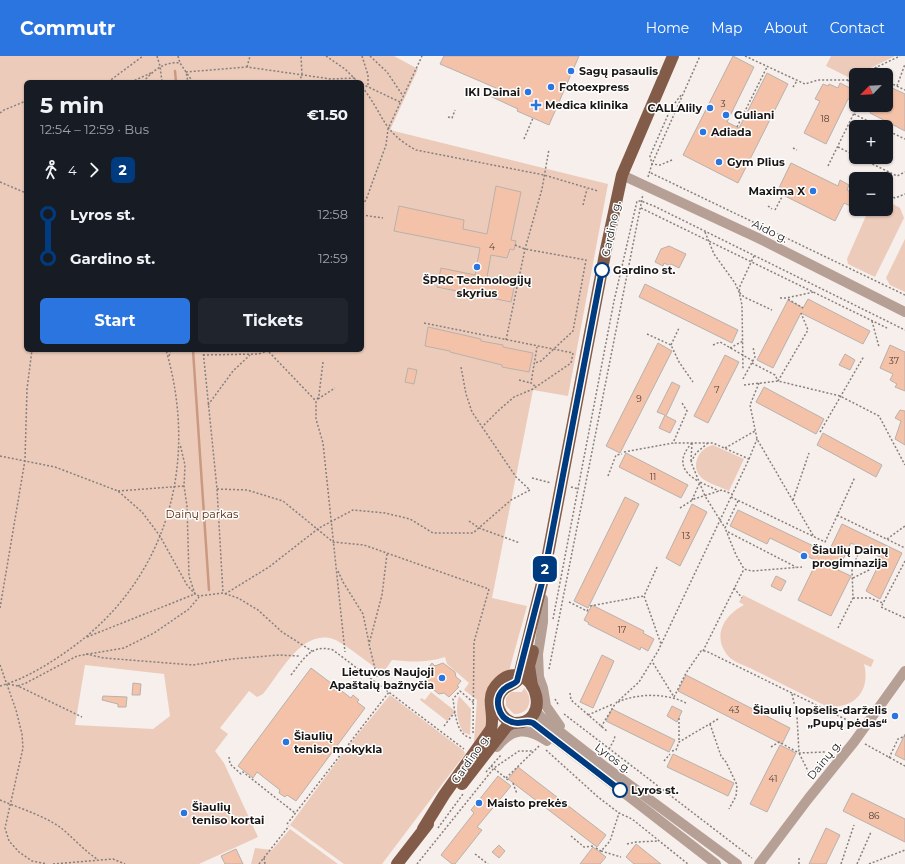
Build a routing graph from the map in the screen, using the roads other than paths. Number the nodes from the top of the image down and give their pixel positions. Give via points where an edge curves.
1 (673, 56) edge
2 (622, 175) junction
3 (905, 312) edge
4 (544, 575) junction
5 (543, 600) junction
6 (905, 671) edge
7 (513, 677) junction
8 (532, 686) junction
9 (535, 710) junction
10 (527, 720) junction
11 (513, 723) junction
12 (602, 771) junction
13 (463, 789) junction
14 (423, 829) junction
15 (397, 864) edge
16 (716, 864) edge
17 (737, 864) edge
18 (759, 864) edge

1 - 2 main road, Gardino g.
2 - 3 street, Aido g. via 758,238
2 - 4 main road, Gardino g.
4 - 5 main road, Gardino g.
4 - 7 main road via 535,593
5 - 8 main road, Gardino g. via 530,666
5 - 12 street via 538,664 546,706 557,723
6 - 18 street, Dainų g.
7 - 8 main road via 528,681
7 - 11 main road via 515,683 502,692 498,699 498,708 502,716
7 - 14 main road, Gardino g. via 498,683 493,690 490,702 494,717 491,729
8 - 9 main road, Gardino g. via 537,696
9 - 10 main road
9 - 12 street, Lyros g.
10 - 11 main road
10 - 12 street, Lyros g.
11 - 13 main road, Gardino g. via 507,726
12 - 13 street via 586,768 537,734 523,731 502,740
12 - 16 street, Lyros g.
12 - 17 street, Lyros g.
13 - 14 main road, Gardino g.
14 - 15 main road, Gardino g.

